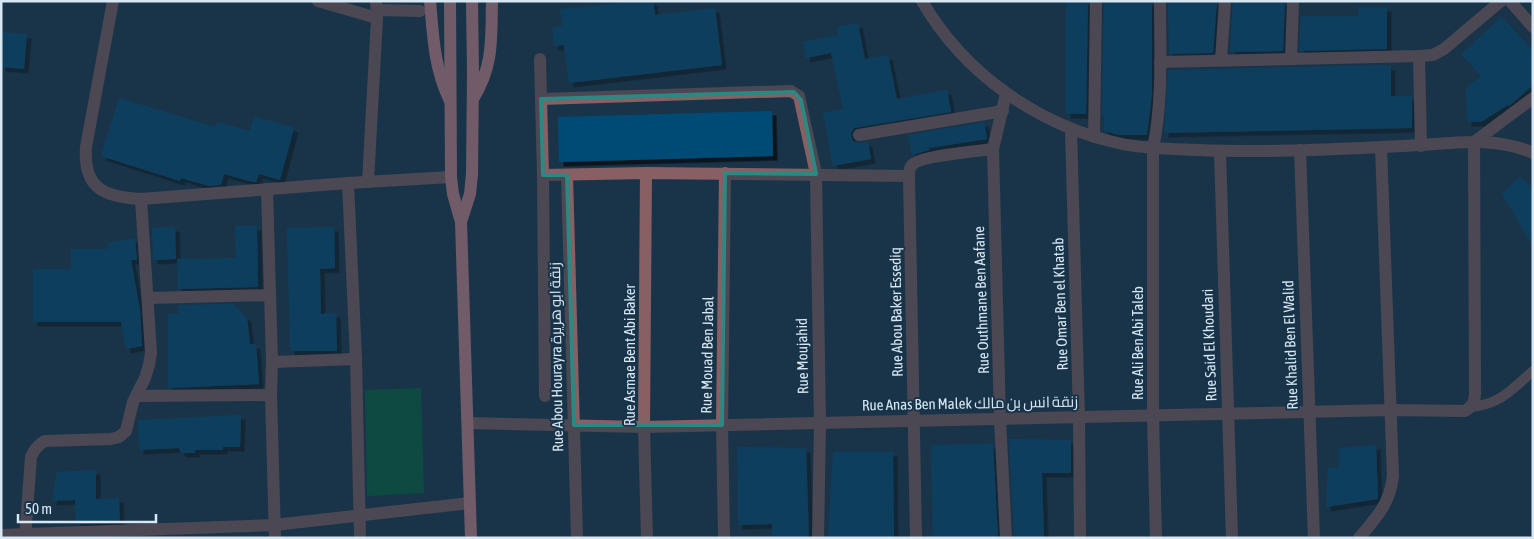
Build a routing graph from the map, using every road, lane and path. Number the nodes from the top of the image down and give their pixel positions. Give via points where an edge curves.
1 (113, 1) edge
2 (318, 1) edge
3 (430, 1) edge
4 (450, 1) edge
5 (472, 1) edge
6 (492, 1) edge
7 (922, 1) edge
8 (1096, 1) edge
9 (1160, 1) edge
10 (1224, 1) edge
11 (1293, 1) edge
12 (1501, 1) edge
13 (1510, 1) edge
14 (376, 10) edge
15 (420, 11) dead end
16 (1533, 27) edge
17 (1419, 56) junction
18 (540, 59) dead end
19 (1291, 59) junction
20 (1221, 60) junction
21 (1160, 62) junction
22 (1006, 94) junction
23 (1533, 98) edge
24 (473, 99) junction
25 (541, 99) junction
26 (451, 103) junction
27 (1002, 110) junction
28 (1071, 129) junction
29 (859, 135) dead end
30 (1094, 137) junction
31 (1474, 142) junction
32 (1421, 146) junction
33 (1381, 147) junction
34 (1153, 148) junction
35 (993, 149) junction
36 (1300, 150) junction
37 (1220, 151) junction
38 (1533, 153) edge
39 (646, 173) junction
40 (725, 173) junction
41 (816, 174) junction
42 (543, 175) junction
43 (567, 175) junction
44 (451, 176) junction
45 (909, 176) junction
46 (368, 182) junction
47 (348, 183) junction
48 (267, 189) junction
49 (141, 199) junction
50 (462, 222) junction
51 (270, 296) junction
52 (148, 298) junction
53 (356, 359) junction
54 (272, 362) junction
55 (1533, 371) edge
56 (271, 395) junction
57 (136, 396) junction
58 (545, 396) dead end
59 (1471, 407) junction
60 (1390, 410) junction
61 (1309, 412) junction
62 (1227, 414) junction
63 (1153, 415) junction
64 (1079, 417) junction
65 (1000, 419) junction
66 (915, 420) junction
67 (468, 423) junction
68 (820, 423) junction
69 (574, 425) junction
70 (722, 425) junction
71 (644, 426) junction
72 (470, 503) junction
73 (360, 515) junction
74 (275, 531) edge
75 (197, 533) edge
76 (127, 534) edge
77 (1, 536) edge
78 (25, 536) edge
79 (360, 538) edge
80 (471, 538) edge
81 (577, 538) edge
82 (647, 538) edge
83 (724, 538) edge
84 (818, 538) edge
85 (916, 538) edge
86 (1006, 538) edge
87 (1080, 538) edge
88 (1156, 538) edge
89 (1232, 538) edge
90 (1314, 538) edge
91 (1359, 538) edge

1 - 49 street via 85,161 97,187 123,198
2 - 14 street
3 - 26 main road via 433,48 439,76
4 - 26 main road
5 - 24 main road
6 - 24 main road via 489,61
7 - 22 street via 954,45
8 - 30 street
9 - 21 street, Rue Ali Ben Abi Taleb
10 - 20 street
11 - 19 street
12 - 17 street via 1439,52
13 - 16 street
14 - 15 street
14 - 46 street
17 - 19 street
17 - 32 street
18 - 25 street
19 - 20 street
20 - 21 street
21 - 34 street, Rue Ali Ben Abi Taleb via 1157,131
22 - 27 street, Rue Outhmane Ben Aafane
22 - 28 street
23 - 31 street
24 - 50 main road via 471,184
25 - 41 street, Rue Moujahid via 794,92 801,100
25 - 42 street
26 - 44 main road
27 - 29 street
27 - 35 street, Rue Outhmane Ben Aafane
28 - 30 street
28 - 64 street, Rue Omar Ben el Khatab
30 - 34 street
31 - 32 street
31 - 38 street via 1502,143
31 - 59 street via 1475,400
32 - 33 street
33 - 36 street
33 - 60 street
34 - 37 street
34 - 63 street, Rue Ali Ben Abi Taleb
35 - 45 street via 917,161 912,164
35 - 65 street, Rue Outhmane Ben Aafane
36 - 37 street
36 - 61 street, Rue Khalid Ben El Walid
37 - 62 street, Rue Said El Khoudari
39 - 40 street
39 - 43 street
39 - 71 street, Rue Asmae Bent Abi Baker
40 - 41 street
40 - 70 street, Rue Mouad Ben Jabal
41 - 45 street
41 - 68 street, Rue Moujahid
42 - 43 street
42 - 58 street
43 - 69 street, Rue Abou Hourayra زنقة ابو هريرة
44 - 46 street
44 - 50 main road
45 - 66 street, Rue Abou Baker Essediq
46 - 47 street
47 - 48 street
47 - 53 street
48 - 49 street
48 - 51 street
49 - 52 street
50 - 67 main road
51 - 52 street
51 - 54 street
52 - 57 street via 151,353 145,378
53 - 54 street
53 - 73 street
54 - 56 street
55 - 59 lane via 1498,399
56 - 57 street
56 - 74 street
57 - 78 street via 126,431 119,438 45,442 33,450
59 - 60 street, Rue Anas Ben Malek زنقة انس بن مالك via 1465,411
60 - 61 street, Rue Anas Ben Malek زنقة انس بن مالك
60 - 91 street via 1391,490 1378,515
61 - 62 street, Rue Anas Ben Malek زنقة انس بن مالك
61 - 90 street, Rue Khalid Ben El Walid
62 - 63 street, Rue Anas Ben Malek زنقة انس بن مالك
62 - 89 street, Rue Said El Khoudari
63 - 64 street, Rue Anas Ben Malek زنقة انس بن مالك
63 - 88 street, Rue Ali Ben Abi Taleb
64 - 65 street, Rue Anas Ben Malek زنقة انس بن مالك
64 - 87 street, Rue Omar Ben el Khatab
65 - 66 street, Rue Anas Ben Malek زنقة انس بن مالك
65 - 86 street, Rue Outhmane Ben Aafane
66 - 68 street, Rue Anas Ben Malek زنقة انس بن مالك
66 - 85 street, Rue Abou Baker Essediq
67 - 69 street, Rue Anas Ben Malek زنقة انس بن مالك
67 - 72 main road
68 - 70 street, Rue Anas Ben Malek زنقة انس بن مالك
68 - 84 street, Rue Moujahid
69 - 71 street, Rue Anas Ben Malek زنقة انس بن مالك
69 - 81 street, Rue Abou Hourayra زنقة ابو هريرة
70 - 71 street, Rue Anas Ben Malek زنقة انس بن مالك
70 - 83 street, Rue Mouad Ben Jabal
71 - 82 street, Rue Asmae Bent Abi Baker
72 - 73 street
72 - 80 main road
73 - 74 street
73 - 79 street
74 - 75 street
75 - 76 street
76 - 78 street
77 - 78 street

